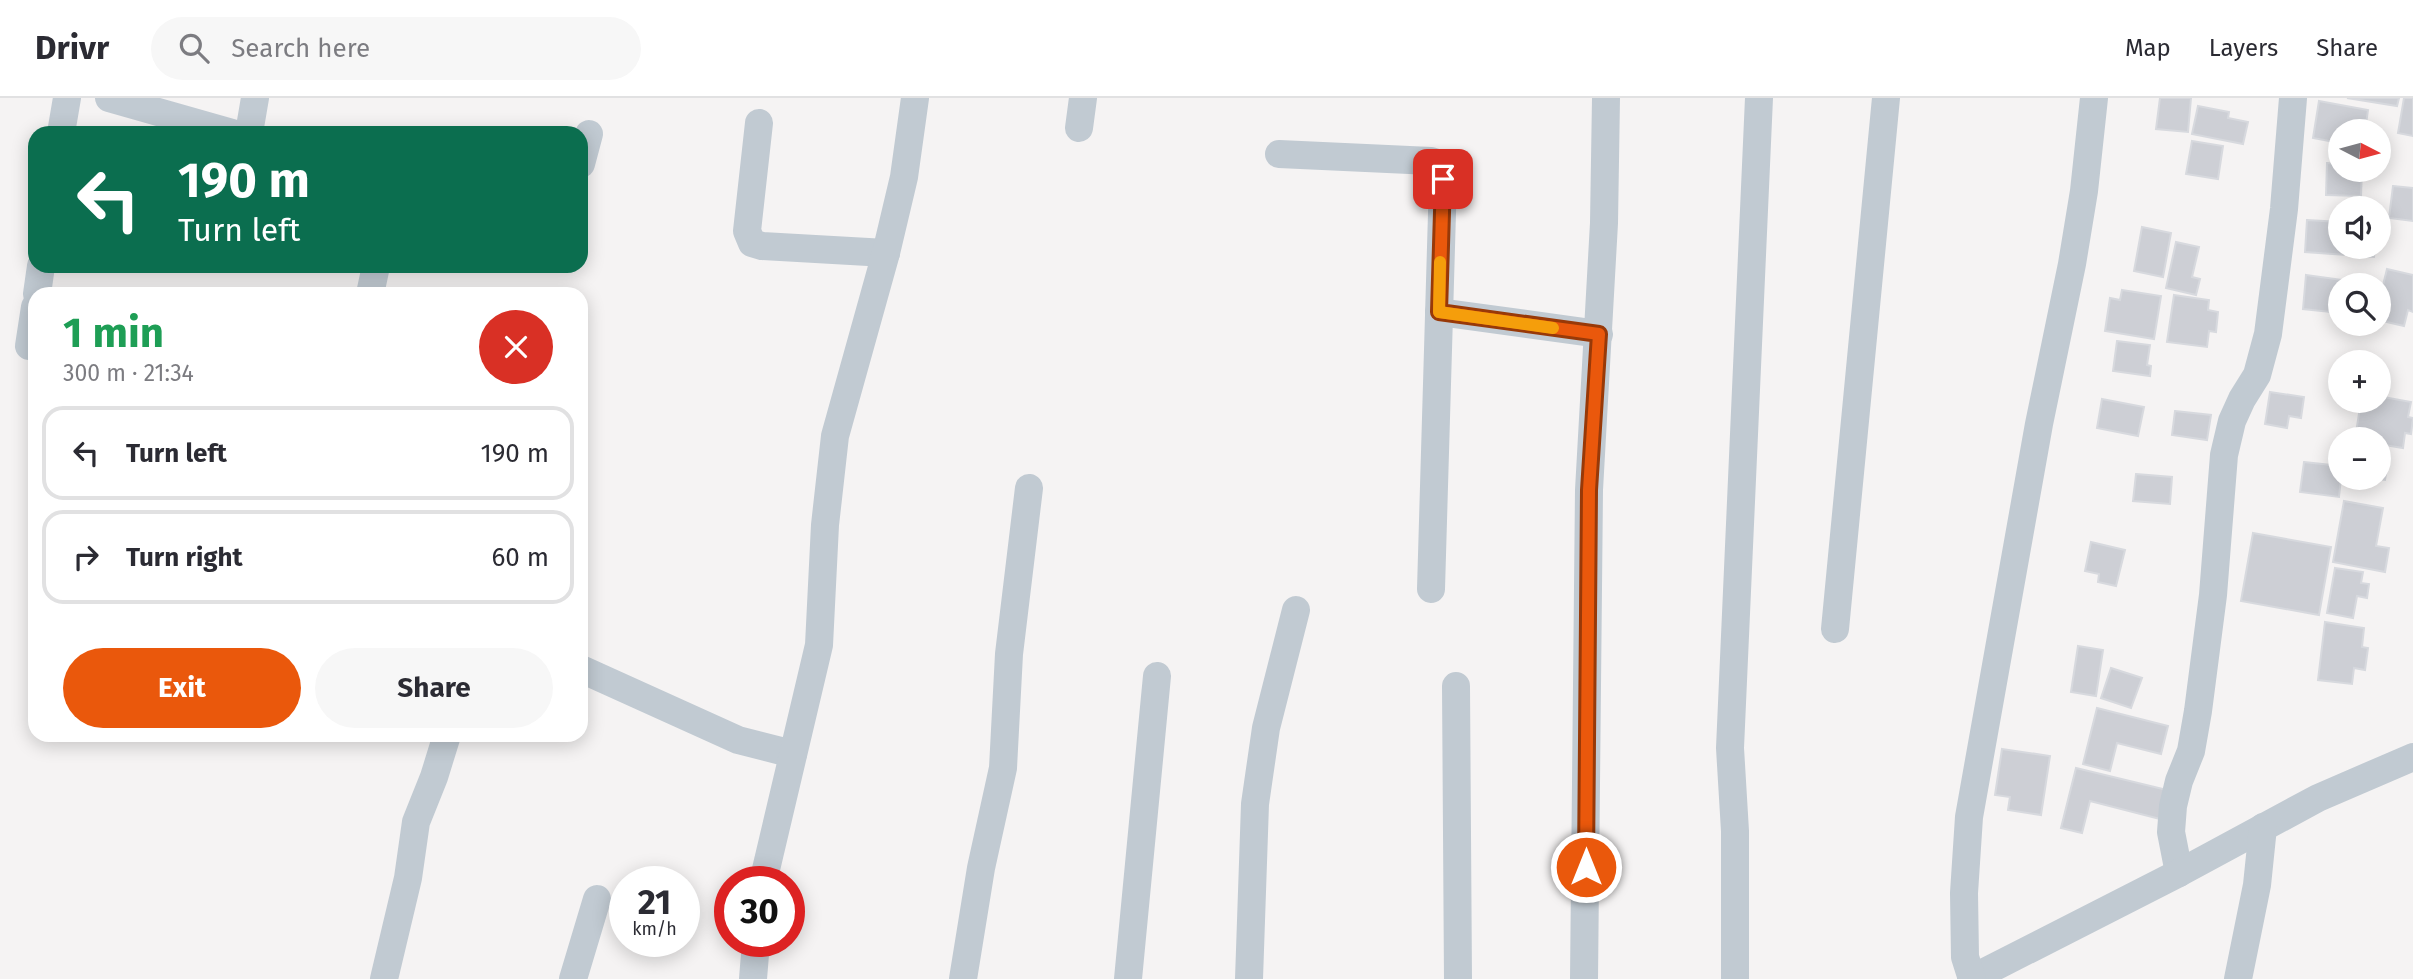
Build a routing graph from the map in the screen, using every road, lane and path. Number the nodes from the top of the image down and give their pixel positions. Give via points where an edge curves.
1 (67, 98) edge
2 (108, 98) edge
3 (256, 98) edge
4 (915, 98) edge
5 (1083, 98) edge
6 (1606, 98) edge
7 (1759, 98) edge
8 (1885, 98) edge
9 (2094, 98) edge
10 (2293, 98) edge
11 (759, 123) dead end
12 (62, 126) edge
13 (207, 126) edge
14 (250, 126) edge
15 (1079, 128) dead end
16 (589, 134) dead end
17 (588, 138) edge
18 (1279, 154) dead end
19 (886, 253) junction
20 (1439, 312) junction
21 (1599, 334) junction
22 (1029, 488) dead end
23 (1432, 589) dead end
24 (1296, 610) dead end
25 (1835, 629) dead end
26 (588, 672) edge
27 (1157, 676) dead end
28 (1456, 686) dead end
29 (445, 742) edge
30 (793, 754) junction
31 (2413, 757) edge
32 (2263, 827) junction
33 (767, 866) edge
34 (2179, 873) junction
35 (597, 899) dead end
36 (754, 957) edge
37 (384, 979) edge
38 (573, 979) edge
39 (753, 979) edge
40 (963, 979) edge
41 (1128, 979) edge
42 (1249, 979) edge
43 (1458, 979) edge
44 (1584, 979) edge
45 (1735, 979) edge
46 (1972, 979) edge
47 (2238, 979) edge

1 - 12 street
2 - 13 street
3 - 14 street
4 - 19 street via 904,177
5 - 15 street
6 - 21 street
7 - 45 street via 1730,748
8 - 25 street
9 - 46 street via 2074,251 1969,817 1965,957
10 - 34 street via 2268,334 2258,375 2232,421 2224,455 2198,711 2173,806 2171,832
11 - 19 street via 747,231 752,243
16 - 17 street
18 - 20 street via 1440,164
19 - 30 street via 835,436 819,645
20 - 21 street
20 - 23 street
21 - 44 street via 1589,490
22 - 40 street via 1009,654 1003,768
24 - 42 street via 1266,728 1255,804
26 - 30 street via 738,740
27 - 41 street
28 - 43 street
29 - 37 street via 416,822
30 - 33 street
31 - 32 street
32 - 34 street
32 - 47 street
34 - 46 street
35 - 38 street
36 - 39 street

